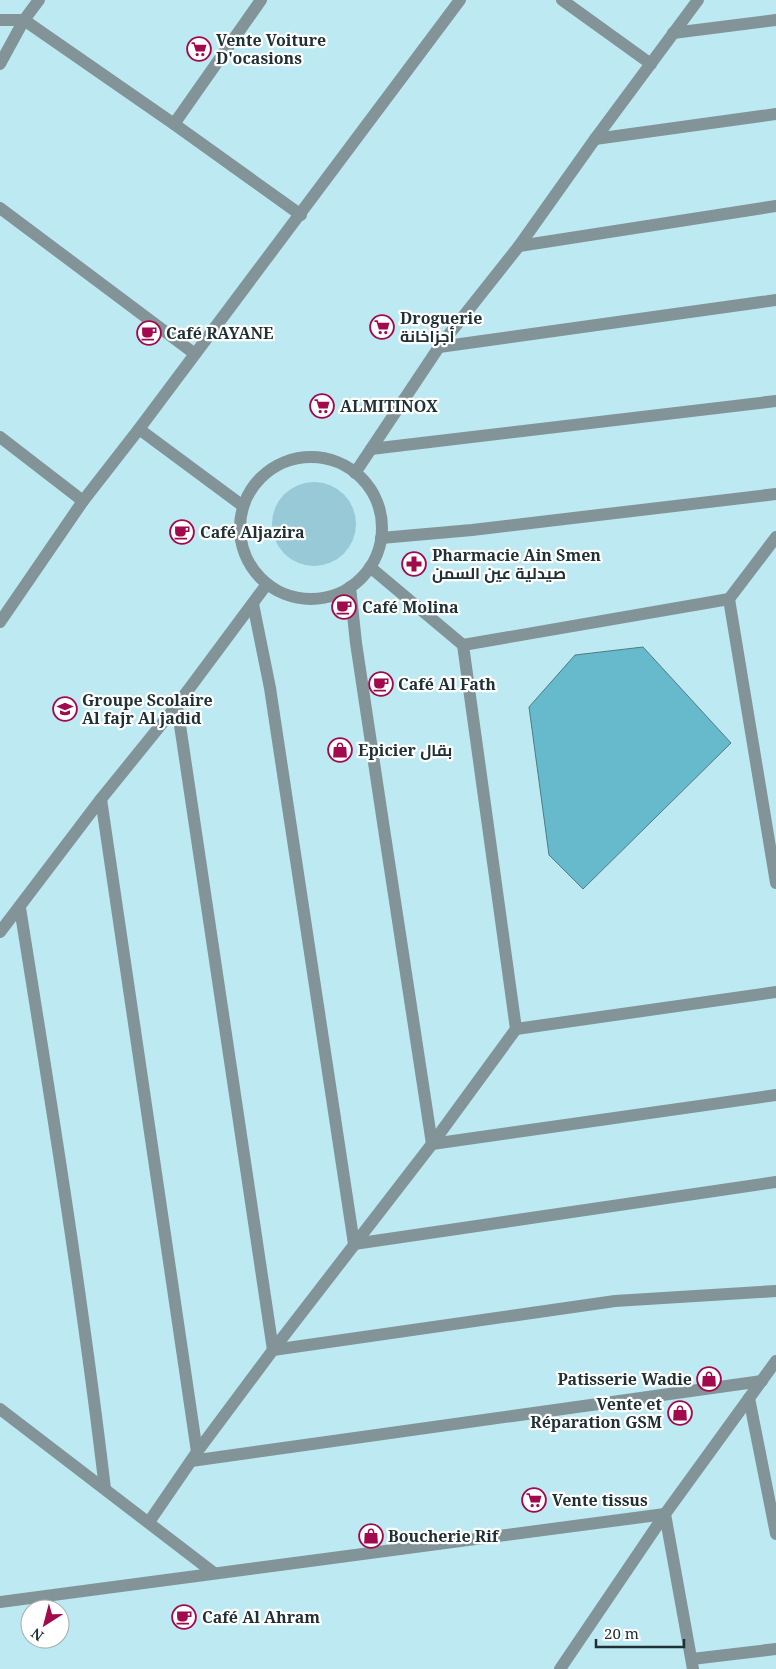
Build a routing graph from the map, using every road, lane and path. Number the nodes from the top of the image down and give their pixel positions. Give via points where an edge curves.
1 (39, 0) edge
2 (261, 0) edge
3 (460, 0) edge
4 (562, 0) edge
5 (698, 0) edge
6 (0, 20) edge
7 (24, 20) junction
8 (776, 20) edge
9 (673, 33) junction
10 (0, 64) edge
11 (651, 64) junction
12 (776, 114) edge
13 (174, 124) junction
14 (595, 139) junction
15 (776, 206) edge
16 (0, 208) edge
17 (301, 215) junction
18 (519, 246) junction
19 (776, 300) edge
20 (440, 347) junction
21 (195, 354) junction
22 (776, 401) edge
23 (139, 429) junction
24 (0, 437) edge
25 (370, 449) junction
26 (355, 473) junction
27 (776, 494) edge
28 (83, 502) junction
29 (243, 506) junction
30 (776, 537) edge
31 (381, 538) junction
32 (370, 567) junction
33 (267, 584) junction
34 (350, 587) junction
35 (728, 599) junction
36 (253, 604) junction
37 (0, 622) edge
38 (463, 645) junction
39 (177, 705) junction
40 (101, 799) junction
41 (776, 884) edge
42 (20, 908) junction
43 (0, 932) edge
44 (776, 992) edge
45 (516, 1029) junction
46 (776, 1094) edge
47 (432, 1144) junction
48 (776, 1182) edge
49 (354, 1244) junction
50 (776, 1291) edge
51 (273, 1350) junction
52 (776, 1361) edge
53 (762, 1381) junction
54 (749, 1398) junction
55 (0, 1409) edge
56 (194, 1456) junction
57 (105, 1488) junction
58 (664, 1514) junction
59 (149, 1522) junction
60 (776, 1534) edge
61 (214, 1573) junction
62 (0, 1602) edge
63 (776, 1649) edge
64 (693, 1664) edge
65 (560, 1669) edge

1 - 7 street
2 - 13 street
3 - 17 street
4 - 11 street
5 - 9 street
6 - 7 street
7 - 10 street
7 - 13 street
8 - 9 street
9 - 11 street
11 - 14 street
12 - 14 street
13 - 17 street
14 - 18 street
15 - 18 street
16 - 21 street
17 - 21 street
18 - 20 street
19 - 20 street
20 - 25 street
21 - 23 street
22 - 25 street
23 - 28 street
23 - 29 street
24 - 28 street
25 - 26 street
26 - 29 street via 324,458 290,460 260,477
26 - 31 street via 377,502
27 - 31 street
28 - 37 street
29 - 33 street via 240,535 245,556
30 - 35 street
31 - 32 street
32 - 34 street
32 - 38 street
33 - 34 street via 288,595 304,598 328,596
33 - 36 street
34 - 47 street
35 - 38 street
35 - 41 street
36 - 39 street
36 - 49 street via 270,688
38 - 45 street
39 - 40 street
39 - 51 street
40 - 42 street
40 - 56 street
42 - 43 street
42 - 57 street via 49,1088
44 - 45 street
45 - 47 street
46 - 47 street
47 - 49 street
48 - 49 street
49 - 51 street
50 - 51 street via 615,1301
51 - 56 street
52 - 53 street
53 - 54 street
53 - 56 street
54 - 58 street
54 - 60 street
55 - 57 street
56 - 59 street
57 - 59 street
58 - 61 street
58 - 64 street
58 - 65 street
59 - 61 street
61 - 62 street
63 - 64 street

